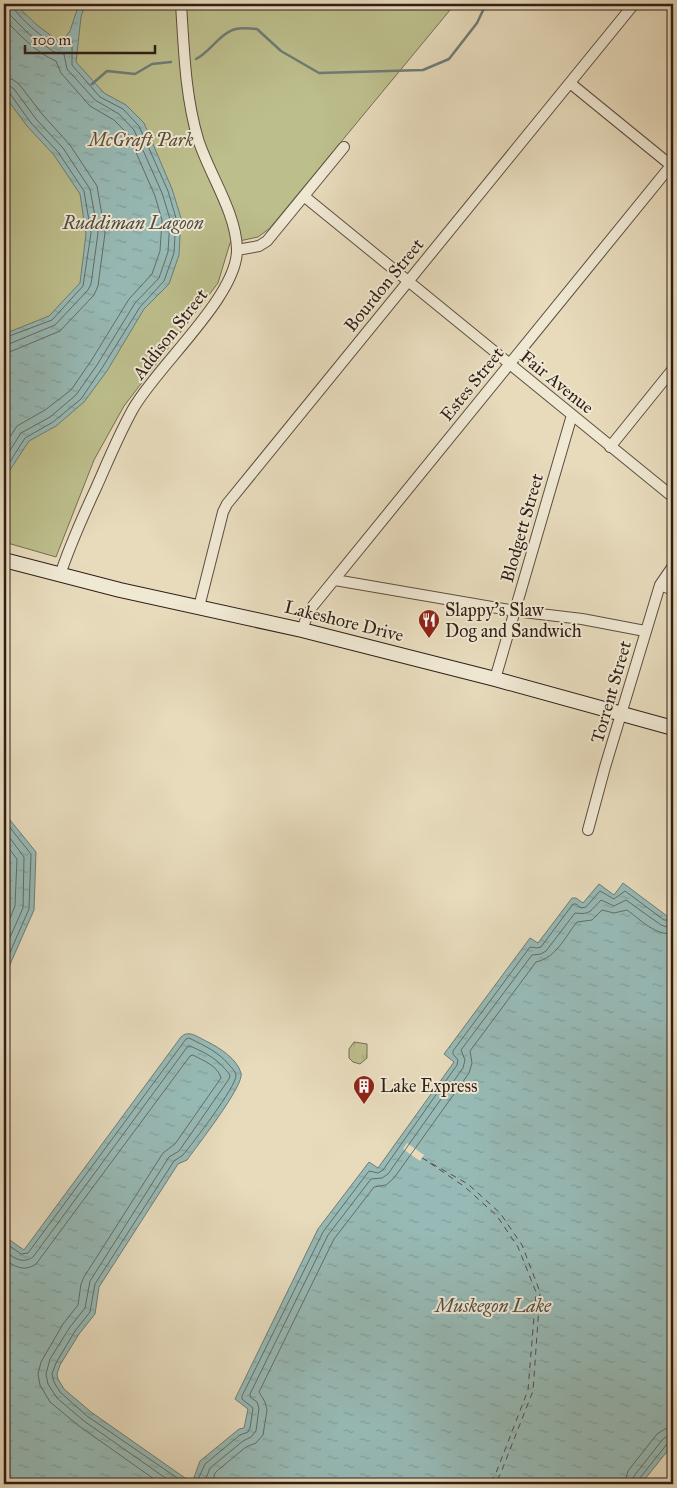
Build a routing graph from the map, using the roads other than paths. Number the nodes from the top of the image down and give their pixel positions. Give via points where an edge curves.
1 (181, 4) edge
2 (634, 4) edge
3 (570, 83) junction
4 (344, 147) dead end
5 (672, 165) edge
6 (305, 197) junction
7 (237, 250) junction
8 (408, 281) junction
9 (510, 364) junction
10 (673, 369) edge
11 (572, 415) junction
12 (610, 447) junction
13 (673, 497) edge
14 (4, 560) edge
15 (673, 566) edge
16 (60, 575) junction
17 (335, 580) junction
18 (660, 586) junction
19 (673, 590) edge
20 (199, 607) junction
21 (515, 611) junction
22 (302, 630) junction
23 (645, 631) junction
24 (495, 679) junction
25 (622, 713) junction
26 (673, 728) edge
27 (588, 830) dead end

1 - 7 street via 194,123 210,171 230,215
2 - 3 street, Bourdon Street
3 - 5 street
3 - 8 street, Bourdon Street
4 - 6 street
5 - 9 street, Estes Street
6 - 7 street via 263,245
6 - 8 street, Fair Avenue
7 - 16 street, Addison Street via 225,290 154,379 130,415
8 - 9 street, Fair Avenue
8 - 20 street, Bourdon Street via 227,504
9 - 11 street, Fair Avenue
9 - 17 street, Estes Street
10 - 12 street
11 - 12 street, Fair Avenue
11 - 21 street, Blodgett Street
12 - 13 street, Fair Avenue
14 - 16 main road, Lakeshore Drive
15 - 18 street, Torrent Street
16 - 20 main road, Lakeshore Drive
17 - 21 street
17 - 22 street, Estes Street via 310,611
18 - 19 street
18 - 23 street, Torrent Street
20 - 22 main road, Lakeshore Drive
21 - 23 street
21 - 24 street, Blodgett Street
22 - 24 main road, Lakeshore Drive
23 - 25 street, Torrent Street
24 - 25 main road, Lakeshore Drive
25 - 26 main road, Lakeshore Drive
25 - 27 street, Torrent Street

